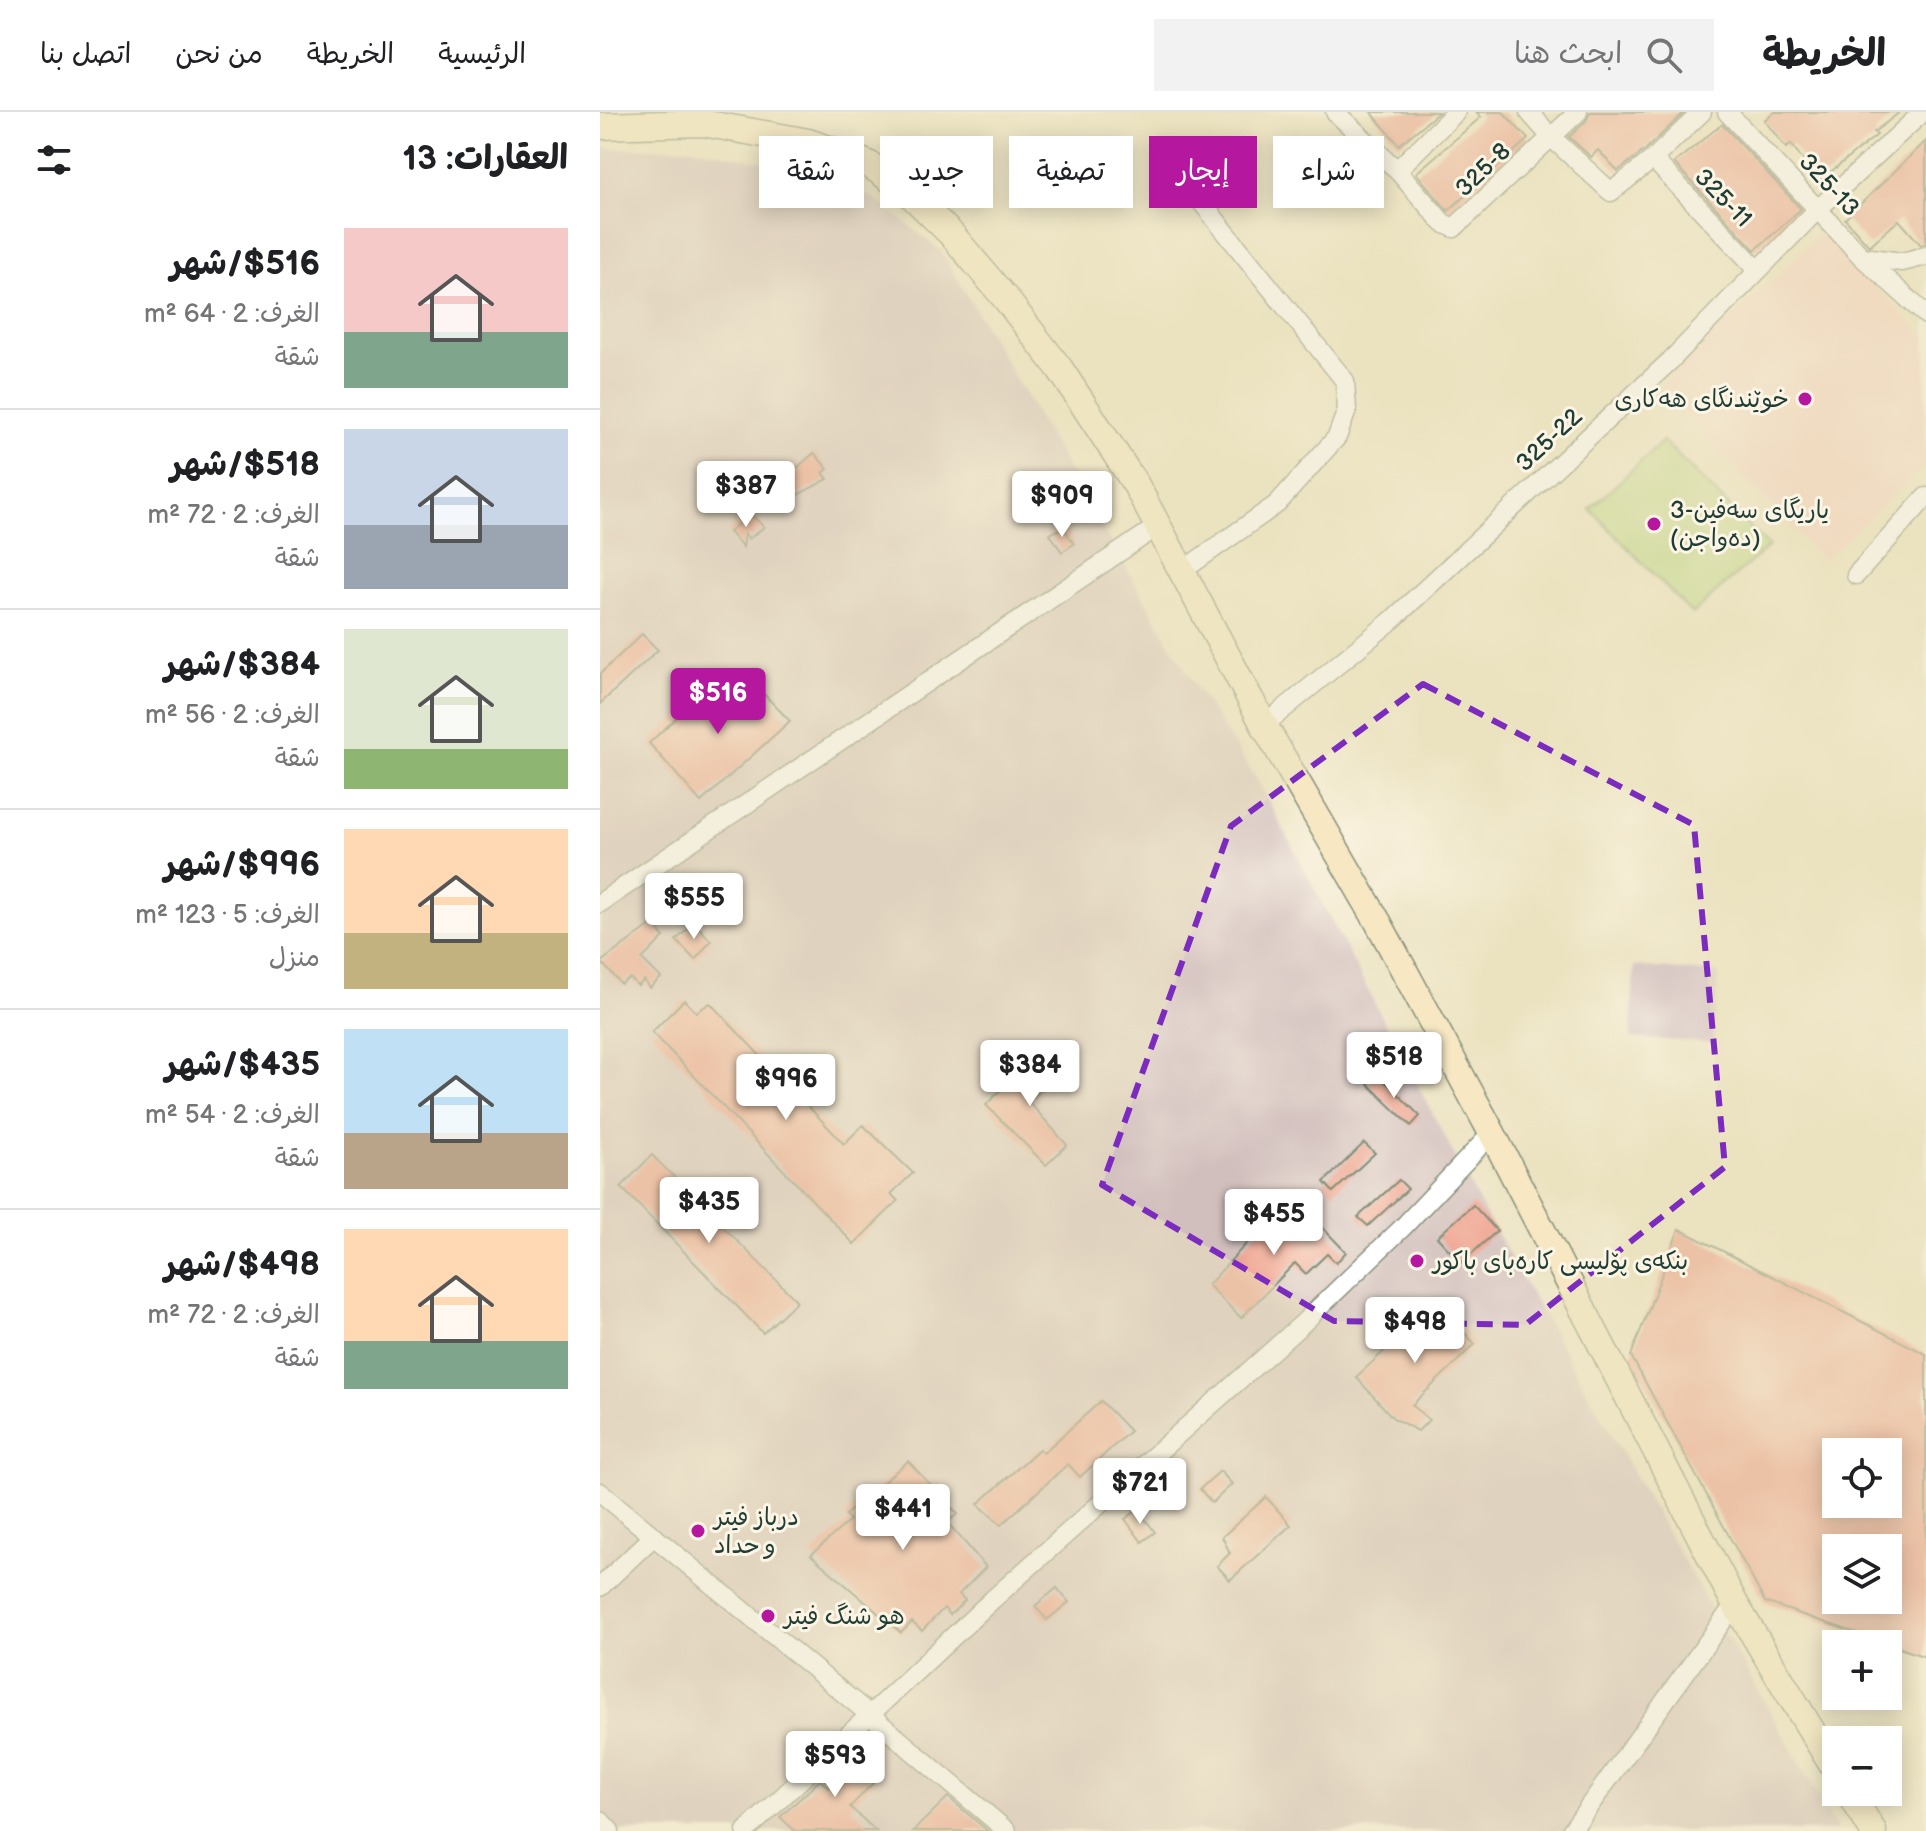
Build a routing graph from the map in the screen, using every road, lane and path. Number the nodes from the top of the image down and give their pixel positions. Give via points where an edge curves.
1 (679, 112) edge
2 (1335, 112) edge
3 (1456, 112) edge
4 (1529, 112) edge
5 (1578, 112) edge
6 (1702, 112) edge
7 (1923, 112) edge
8 (1736, 115) edge
9 (703, 123) junction
10 (600, 126) edge
11 (1551, 137) junction
12 (1653, 159) junction
13 (1397, 170) junction
14 (1206, 208) edge
15 (1818, 209) junction
16 (1926, 256) edge
17 (1862, 257) junction
18 (1758, 270) junction
19 (1926, 315) edge
20 (1926, 497) edge
21 (1158, 526) junction
22 (1182, 571) junction
23 (1856, 575) dead end
24 (1264, 725) junction
25 (600, 903) edge
26 (1492, 1133) junction
27 (600, 1492) edge
28 (654, 1536) junction
29 (600, 1587) edge
30 (1735, 1604) junction
31 (870, 1715) junction
32 (1822, 1748) edge
33 (1858, 1806) edge
34 (600, 1820) edge
35 (610, 1831) edge
36 (746, 1831) edge
37 (1007, 1831) edge
38 (1571, 1831) edge
39 (1873, 1831) edge

1 - 9 street
2 - 13 street
3 - 13 street
4 - 11 street
5 - 11 street, 325-8
6 - 12 street
7 - 15 street, 325-22
8 - 15 street, 325-13
9 - 10 street
9 - 21 street via 829,148 870,165 906,190 979,267 1053,360
11 - 12 street via 1611,192
11 - 13 street, 325-8 via 1454,228 1443,223
12 - 18 street, 325-11
14 - 22 street via 1345,381 1347,410 1337,437 1277,504
15 - 17 street, 325-13
15 - 18 street, 325-22
16 - 17 street via 1902,262
17 - 19 street, 325-13
18 - 24 street, 325-22 via 1670,361 1391,621
20 - 23 street
21 - 22 street
21 - 25 street
22 - 24 street
24 - 26 street
26 - 30 street
26 - 31 street via 1302,1324
27 - 28 street
28 - 29 street
28 - 31 street
30 - 32 street
30 - 38 street
31 - 36 street
31 - 37 street
33 - 39 street
34 - 35 street

